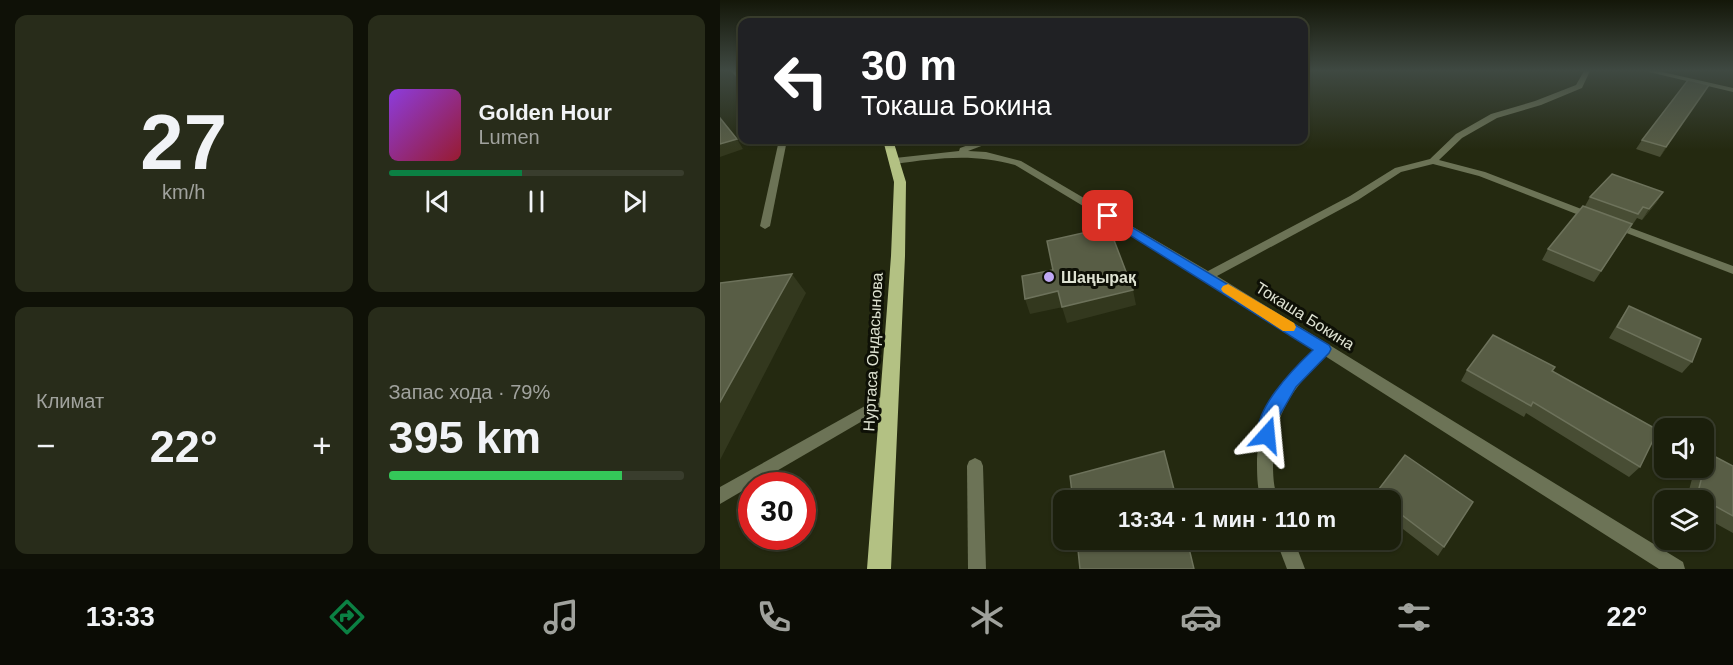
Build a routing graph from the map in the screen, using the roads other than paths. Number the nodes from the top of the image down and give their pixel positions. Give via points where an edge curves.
1 (1551, 98) edge
2 (782, 144) edge
3 (889, 144) edge
4 (979, 144) edge
5 (959, 152) junction
6 (895, 161) junction
7 (1433, 161) junction
8 (765, 226) dead end
9 (1733, 270) edge
10 (1208, 276) junction
11 (1323, 349) junction
12 (890, 398) junction
13 (975, 466) dead end
14 (1266, 490) edge
15 (720, 495) edge
16 (1289, 550) edge
17 (879, 569) edge
18 (976, 569) edge
19 (1296, 569) edge
20 (1676, 569) edge

1 - 7 street via 1494,116 1459,136
2 - 8 street
3 - 6 main road, Нуртаса Ондасынова
4 - 5 street
5 - 6 street, Токаша Бокина
5 - 10 street, Токаша Бокина via 998,156 1018,163
6 - 12 main road, Нуртаса Ондасынова via 900,182
7 - 9 street via 1482,174
7 - 10 street via 1398,170 1354,198
10 - 11 street, Токаша Бокина
11 - 14 street via 1291,382 1269,419 1264,452
11 - 20 street, Токаша Бокина
12 - 15 street
12 - 17 main road, Нуртаса Ондасынова
13 - 18 street
16 - 19 street

